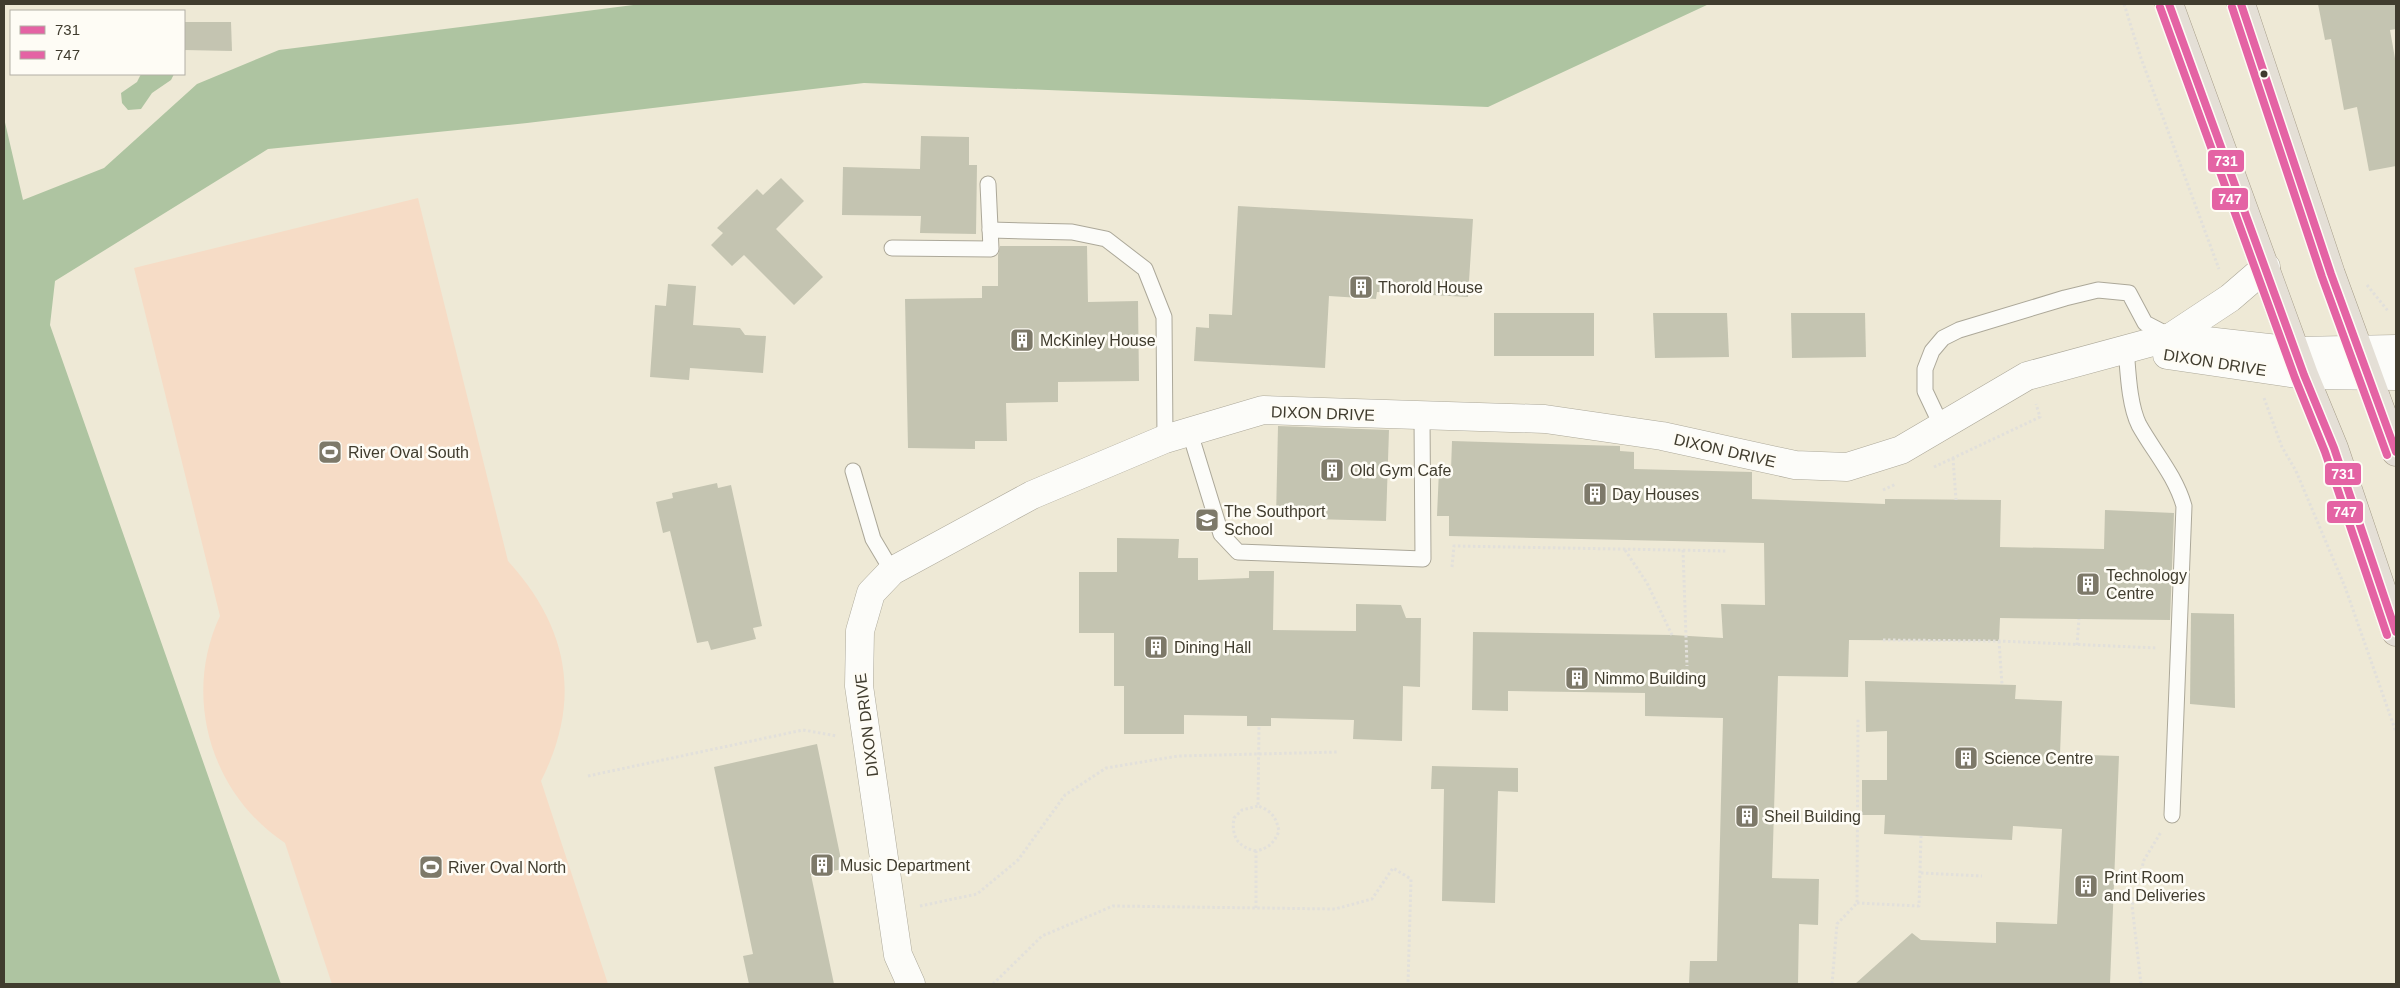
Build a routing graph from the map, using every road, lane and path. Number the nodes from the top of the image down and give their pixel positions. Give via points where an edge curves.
1 (2169, 4) edge
2 (2240, 4) edge
3 (988, 184) dead end
4 (990, 230) junction
5 (892, 248) dead end
6 (2266, 267) junction
7 (2170, 337) junction
8 (2126, 348) junction
9 (2358, 349) junction
10 (2396, 349) edge
11 (2300, 363) junction
12 (2367, 376) junction
13 (2396, 376) edge
14 (1422, 417) junction
15 (1942, 426) junction
16 (1177, 436) junction
17 (2396, 452) edge
18 (1953, 458) dead end
19 (853, 471) dead end
20 (1956, 500) dead end
21 (1625, 550) junction
22 (1683, 550) junction
23 (1727, 551) dead end
24 (1452, 566) dead end
25 (892, 571) junction
26 (2079, 619) dead end
27 (2396, 632) edge
28 (1672, 635) dead end
29 (1883, 640) dead end
30 (1999, 641) junction
31 (2077, 645) junction
32 (2178, 648) junction
33 (1687, 666) dead end
34 (2002, 685) dead end
35 (1858, 718) dead end
36 (1259, 726) dead end
37 (866, 735) junction
38 (1339, 752) dead end
39 (1258, 753) junction
40 (588, 776) dead end
41 (1258, 806) junction
42 (2172, 815) joint
43 (1921, 836) dead end
44 (1256, 851) junction
45 (1920, 873) junction
46 (1982, 876) dead end
47 (1857, 903) junction
48 (1256, 908) junction
49 (892, 911) junction
50 (911, 984) edge
51 (993, 984) edge
52 (1408, 984) edge
53 (1832, 984) edge
54 (2141, 984) edge

1 - 6 main road
2 - 9 main road
3 - 4 lane
4 - 5 lane via 991,248
4 - 16 lane via 1072,232 1106,239 1145,269 1164,317
6 - 7 street via 2230,298
6 - 11 main road
7 - 8 street, DIXON DRIVE
7 - 11 street, DIXON DRIVE
7 - 15 lane via 2145,323 2129,293 2098,290 1959,330 1943,338 1932,351 1925,369 1925,391
8 - 11 street, DIXON DRIVE
8 - 15 street, DIXON DRIVE via 2027,376
8 - 32 lane via 2130,390 2138,423 2179,488 2184,506
9 - 10 street
9 - 11 street
9 - 12 main road
11 - 12 street
11 - 27 main road via 2334,448
12 - 13 street
12 - 17 main road
14 - 15 street, DIXON DRIVE via 1545,419 1662,436 1795,466 1847,466 1901,450
14 - 16 street, DIXON DRIVE via 1263,410
14 - 16 lane via 1424,559 1238,552 1220,534
16 - 25 street, DIXON DRIVE via 1032,495
18 - 20 path
19 - 25 lane via 873,539
21 - 22 path
21 - 24 path via 1454,546
21 - 28 path
22 - 23 path
22 - 33 path
25 - 37 street, DIXON DRIVE via 872,593 860,630 859,686
26 - 31 path
29 - 30 path
30 - 31 path
30 - 34 path
31 - 32 path
32 - 42 lane
35 - 47 path
36 - 39 path
37 - 40 path via 850,738 804,730
37 - 49 street, DIXON DRIVE
38 - 39 path
39 - 41 path
39 - 49 path via 1178,756 1106,768 1065,795 1018,860 977,894
41 - 44 path via 1276,818 1279,831 1267,849
41 - 44 path via 1242,810 1234,818 1232,830 1237,842
42 - 54 path via 2144,860 2132,905
43 - 45 path
44 - 48 path
45 - 46 path
45 - 47 path via 1919,906
47 - 53 path via 1837,924
48 - 51 path via 1113,906 1042,936
48 - 52 path via 1335,909 1372,899 1393,868 1411,879
49 - 50 street, DIXON DRIVE via 898,955

